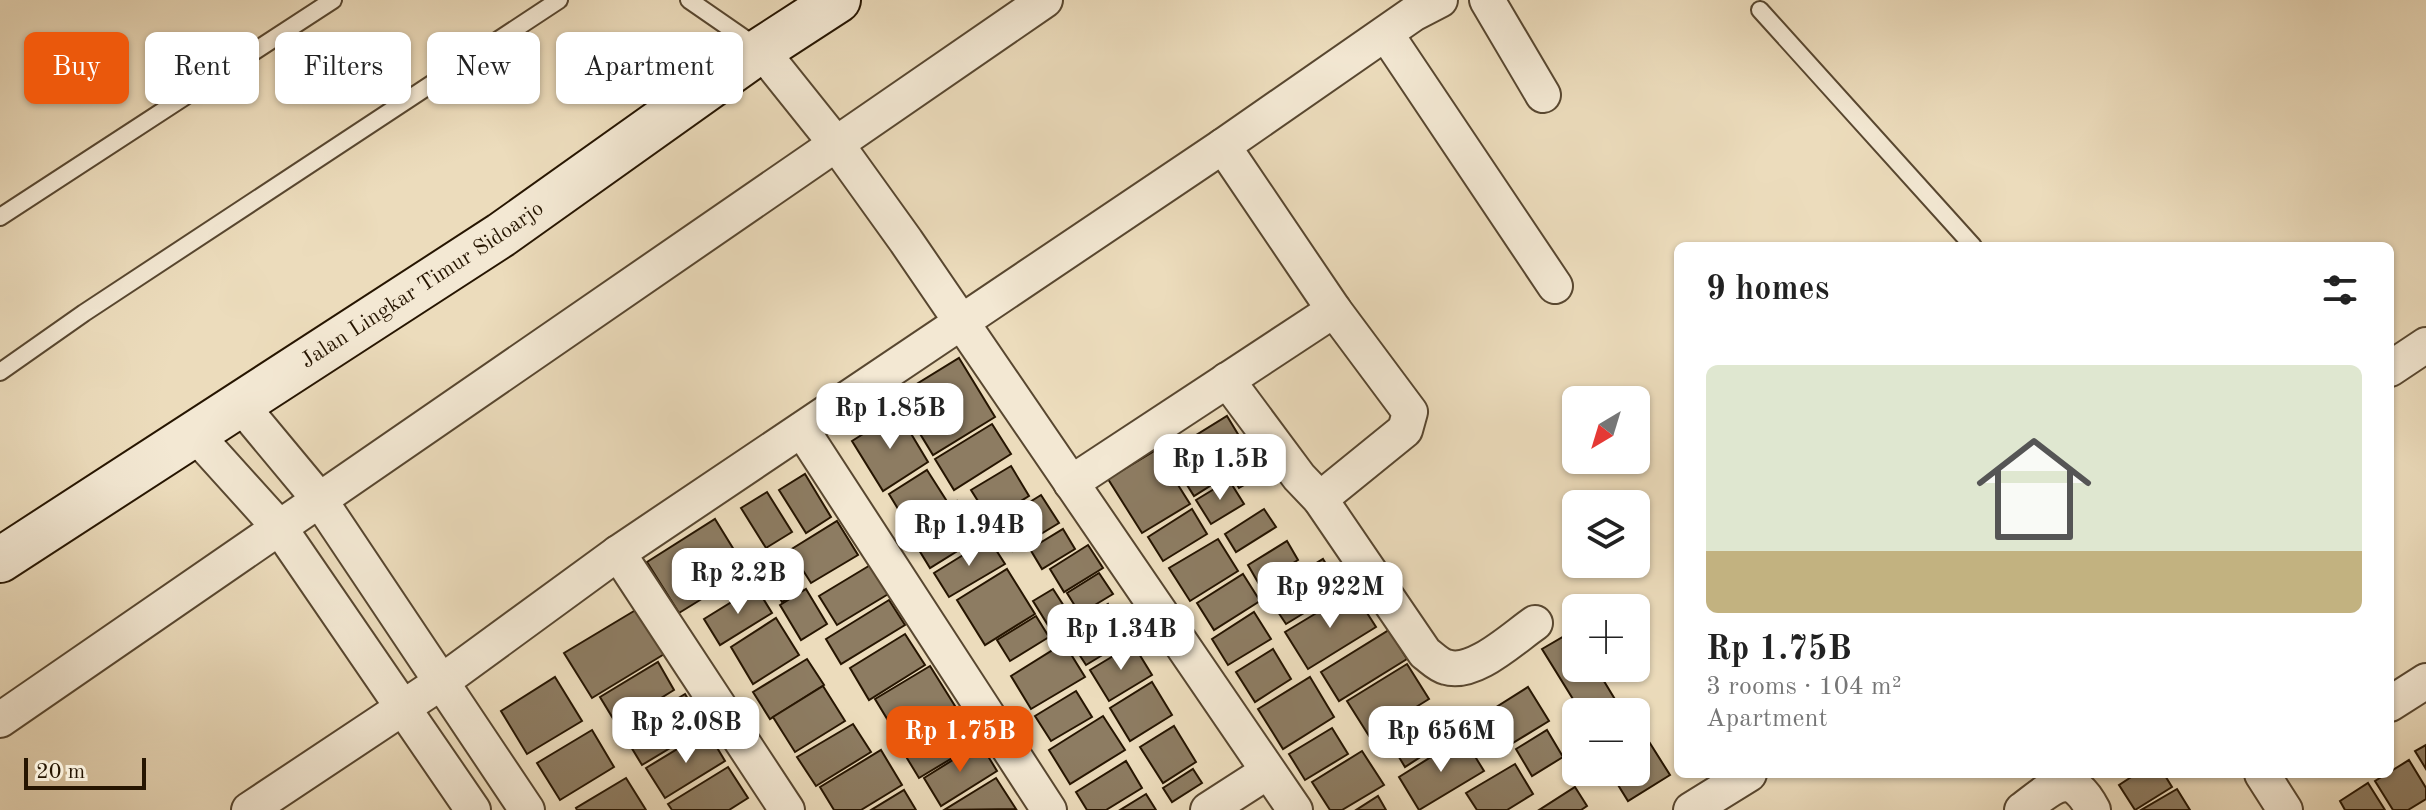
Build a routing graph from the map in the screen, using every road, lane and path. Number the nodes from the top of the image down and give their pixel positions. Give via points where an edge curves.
1 (333, 0) edge
2 (559, 0) edge
3 (689, 0) edge
4 (838, 0) edge
5 (1045, 0) edge
6 (1440, 0) edge
7 (1487, 0) edge
8 (1760, 10) dead end
9 (1386, 34) junction
10 (761, 50) junction
11 (1543, 95) dead end
12 (837, 145) junction
13 (1223, 146) junction
14 (0, 217) edge
15 (1969, 242) edge
16 (1555, 286) dead end
17 (1334, 310) junction
18 (962, 322) junction
19 (2426, 345) edge
20 (2394, 366) edge
21 (0, 372) edge
22 (1227, 380) junction
23 (240, 404) junction
24 (802, 430) junction
25 (195, 434) junction
26 (1071, 483) junction
27 (319, 499) junction
28 (1320, 499) junction
29 (279, 527) junction
30 (618, 553) junction
31 (0, 560) edge
32 (1535, 623) dead end
33 (2426, 681) edge
34 (440, 683) junction
35 (2394, 701) edge
36 (401, 707) junction
37 (0, 720) edge
38 (1267, 772) junction
39 (1743, 778) edge
40 (249, 810) edge
41 (473, 810) edge
42 (527, 810) edge
43 (787, 810) edge
44 (1049, 810) edge
45 (1208, 810) edge
46 (1295, 810) edge
47 (1691, 810) edge
48 (2022, 810) edge
49 (2093, 810) edge

1 - 14 lane
2 - 21 lane
3 - 10 lane
4 - 10 main road, Jalan Lingkar Timur Sidoarjo
5 - 12 street
6 - 9 street
7 - 11 street
8 - 15 lane
9 - 13 street
9 - 16 street
10 - 12 street
10 - 23 main road, Jalan Lingkar Timur Sidoarjo via 501,235
12 - 18 street
12 - 27 street
13 - 17 street
13 - 18 street
17 - 22 street
17 - 28 street via 1408,406 1410,419 1405,430
18 - 24 street
18 - 26 street
19 - 20 street
22 - 26 street
22 - 28 street
23 - 25 main road, Jalan Lingkar Timur Sidoarjo
23 - 27 street
24 - 30 street
24 - 44 street
25 - 29 street
25 - 31 main road, Jalan Lingkar Timur Sidoarjo
26 - 38 street
27 - 29 street
27 - 34 street
28 - 32 street via 1425,653 1445,667 1479,663
29 - 36 street
29 - 37 street
30 - 34 street
30 - 43 street
33 - 35 street
34 - 36 street
34 - 42 street
36 - 40 street
36 - 41 street
38 - 45 street
38 - 46 street
39 - 47 street
48 - 49 street via 2065,783 2081,790

